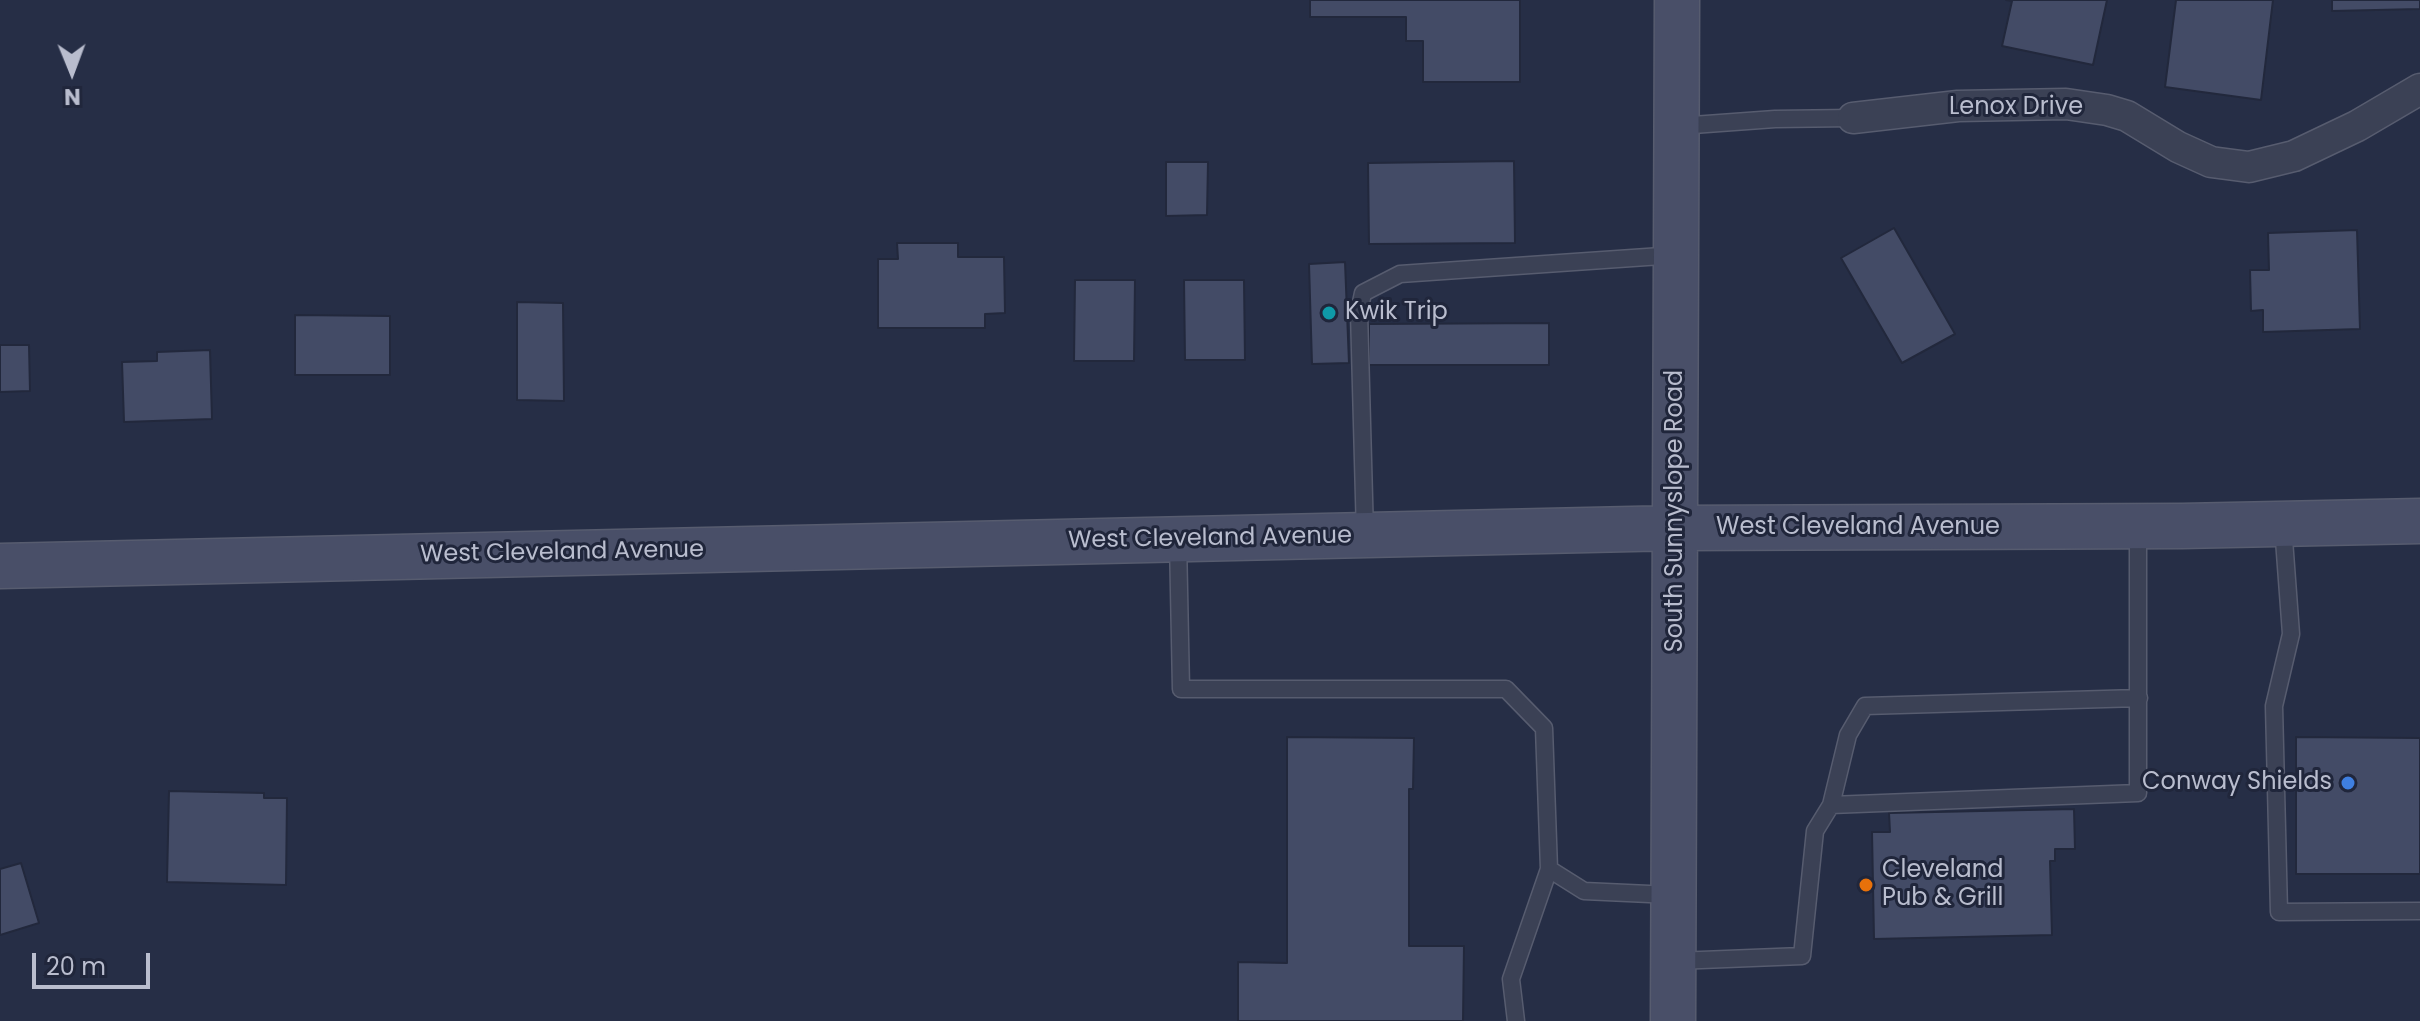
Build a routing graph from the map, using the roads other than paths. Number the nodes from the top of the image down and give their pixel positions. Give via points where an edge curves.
1 (1677, 0) edge
2 (2420, 89) edge
3 (1853, 118) joint
4 (1678, 126) junction
5 (1677, 255) junction
6 (2420, 521) edge
7 (2283, 525) junction
8 (2138, 526) junction
9 (1676, 528) junction
10 (1365, 535) junction
11 (1178, 540) junction
12 (0, 566) edge
13 (2139, 698) junction
14 (1831, 805) junction
15 (1549, 869) junction
16 (1674, 895) junction
17 (2420, 911) edge
18 (1673, 961) junction
19 (1516, 1021) edge
20 (1673, 1021) edge

1 - 4 main road, South Sunnyslope Road
2 - 3 street, Lenox Drive via 2294,156 2249,167 2211,162 2127,116 2066,104 1958,106
3 - 4 lane, Lenox Drive
4 - 5 main road, South Sunnyslope Road
5 - 9 main road, South Sunnyslope Road
5 - 10 lane via 1400,274 1363,293 1359,312
6 - 7 main road, West Cleveland Avenue
7 - 8 main road, West Cleveland Avenue
7 - 17 lane via 2291,634 2274,706 2279,912
8 - 9 main road, West Cleveland Avenue
8 - 13 lane
9 - 10 main road, West Cleveland Avenue
9 - 16 main road, South Sunnyslope Road
10 - 11 main road, West Cleveland Avenue
11 - 12 main road, West Cleveland Avenue
11 - 15 lane via 1181,689 1506,689 1544,728
13 - 14 lane via 1865,706 1848,735
13 - 14 lane via 2138,793
14 - 18 lane via 1815,831 1802,956
15 - 16 lane via 1584,891
15 - 19 lane via 1511,979
16 - 18 main road, South Sunnyslope Road
18 - 20 main road, South Sunnyslope Road

